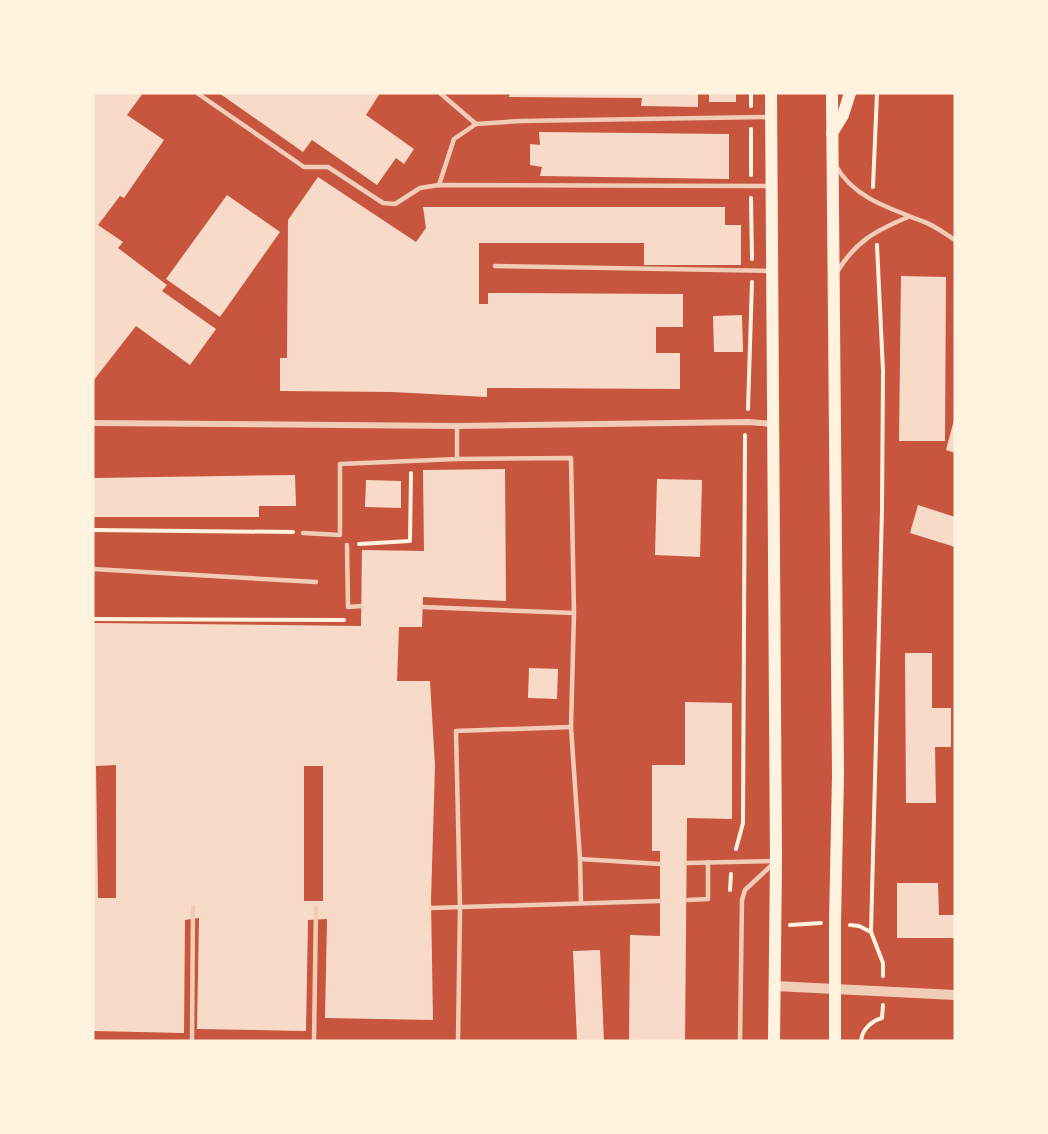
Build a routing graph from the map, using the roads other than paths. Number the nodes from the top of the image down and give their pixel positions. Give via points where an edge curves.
1 (197, 93) edge
2 (440, 93) edge
3 (771, 93) edge
4 (832, 93) edge
5 (850, 93) edge
6 (771, 117) junction
7 (476, 124) junction
8 (831, 134) junction
9 (831, 158) junction
10 (439, 185) junction
11 (771, 186) junction
12 (908, 217) junction
13 (955, 240) edge
14 (495, 266) dead end
15 (771, 271) junction
16 (833, 278) junction
17 (93, 423) edge
18 (773, 424) junction
19 (457, 426) junction
20 (457, 459) junction
21 (303, 532) road end
22 (348, 545) road end
23 (93, 569) edge
24 (316, 582) dead end
25 (361, 606) dead end
26 (422, 607) dead end
27 (574, 613) junction
28 (571, 727) junction
29 (580, 859) junction
30 (776, 861) junction
31 (708, 862) junction
32 (686, 863) dead end
33 (660, 864) dead end
34 (688, 900) dead end
35 (660, 901) dead end
36 (581, 903) junction
37 (193, 908) dead end
38 (316, 908) dead end
39 (431, 908) dead end
40 (460, 908) junction
41 (775, 986) junction
42 (836, 990) junction
43 (955, 995) edge
44 (192, 1041) edge
45 (315, 1041) edge
46 (458, 1041) edge
47 (740, 1041) edge
48 (774, 1041) edge
49 (835, 1041) edge

1 - 10 lane via 304,167 328,167 382,203 395,204 420,188
2 - 7 lane
3 - 6 main road
4 - 8 main road
5 - 8 main road
6 - 7 lane
6 - 11 main road
7 - 10 lane via 454,139
8 - 9 main road
9 - 12 lane via 844,180 858,193
9 - 16 main road
10 - 11 lane
11 - 15 main road
12 - 13 lane
12 - 16 lane via 862,241
14 - 15 lane
15 - 18 main road
16 - 42 main road
17 - 19 street
18 - 19 street
18 - 30 main road
19 - 20 lane
20 - 21 lane via 340,464 340,535
20 - 27 lane via 571,459
22 - 25 lane via 348,606
23 - 24 lane
26 - 27 lane
27 - 28 lane
28 - 29 lane
28 - 40 lane via 456,731
29 - 33 lane
29 - 36 lane
30 - 31 lane
30 - 41 main road
30 - 47 lane via 746,890 742,900
31 - 32 lane
31 - 34 lane via 708,898
35 - 36 lane
36 - 40 lane
37 - 44 lane
38 - 45 lane
39 - 40 lane
40 - 46 lane
41 - 42 street
41 - 48 main road
42 - 43 street
42 - 49 main road

